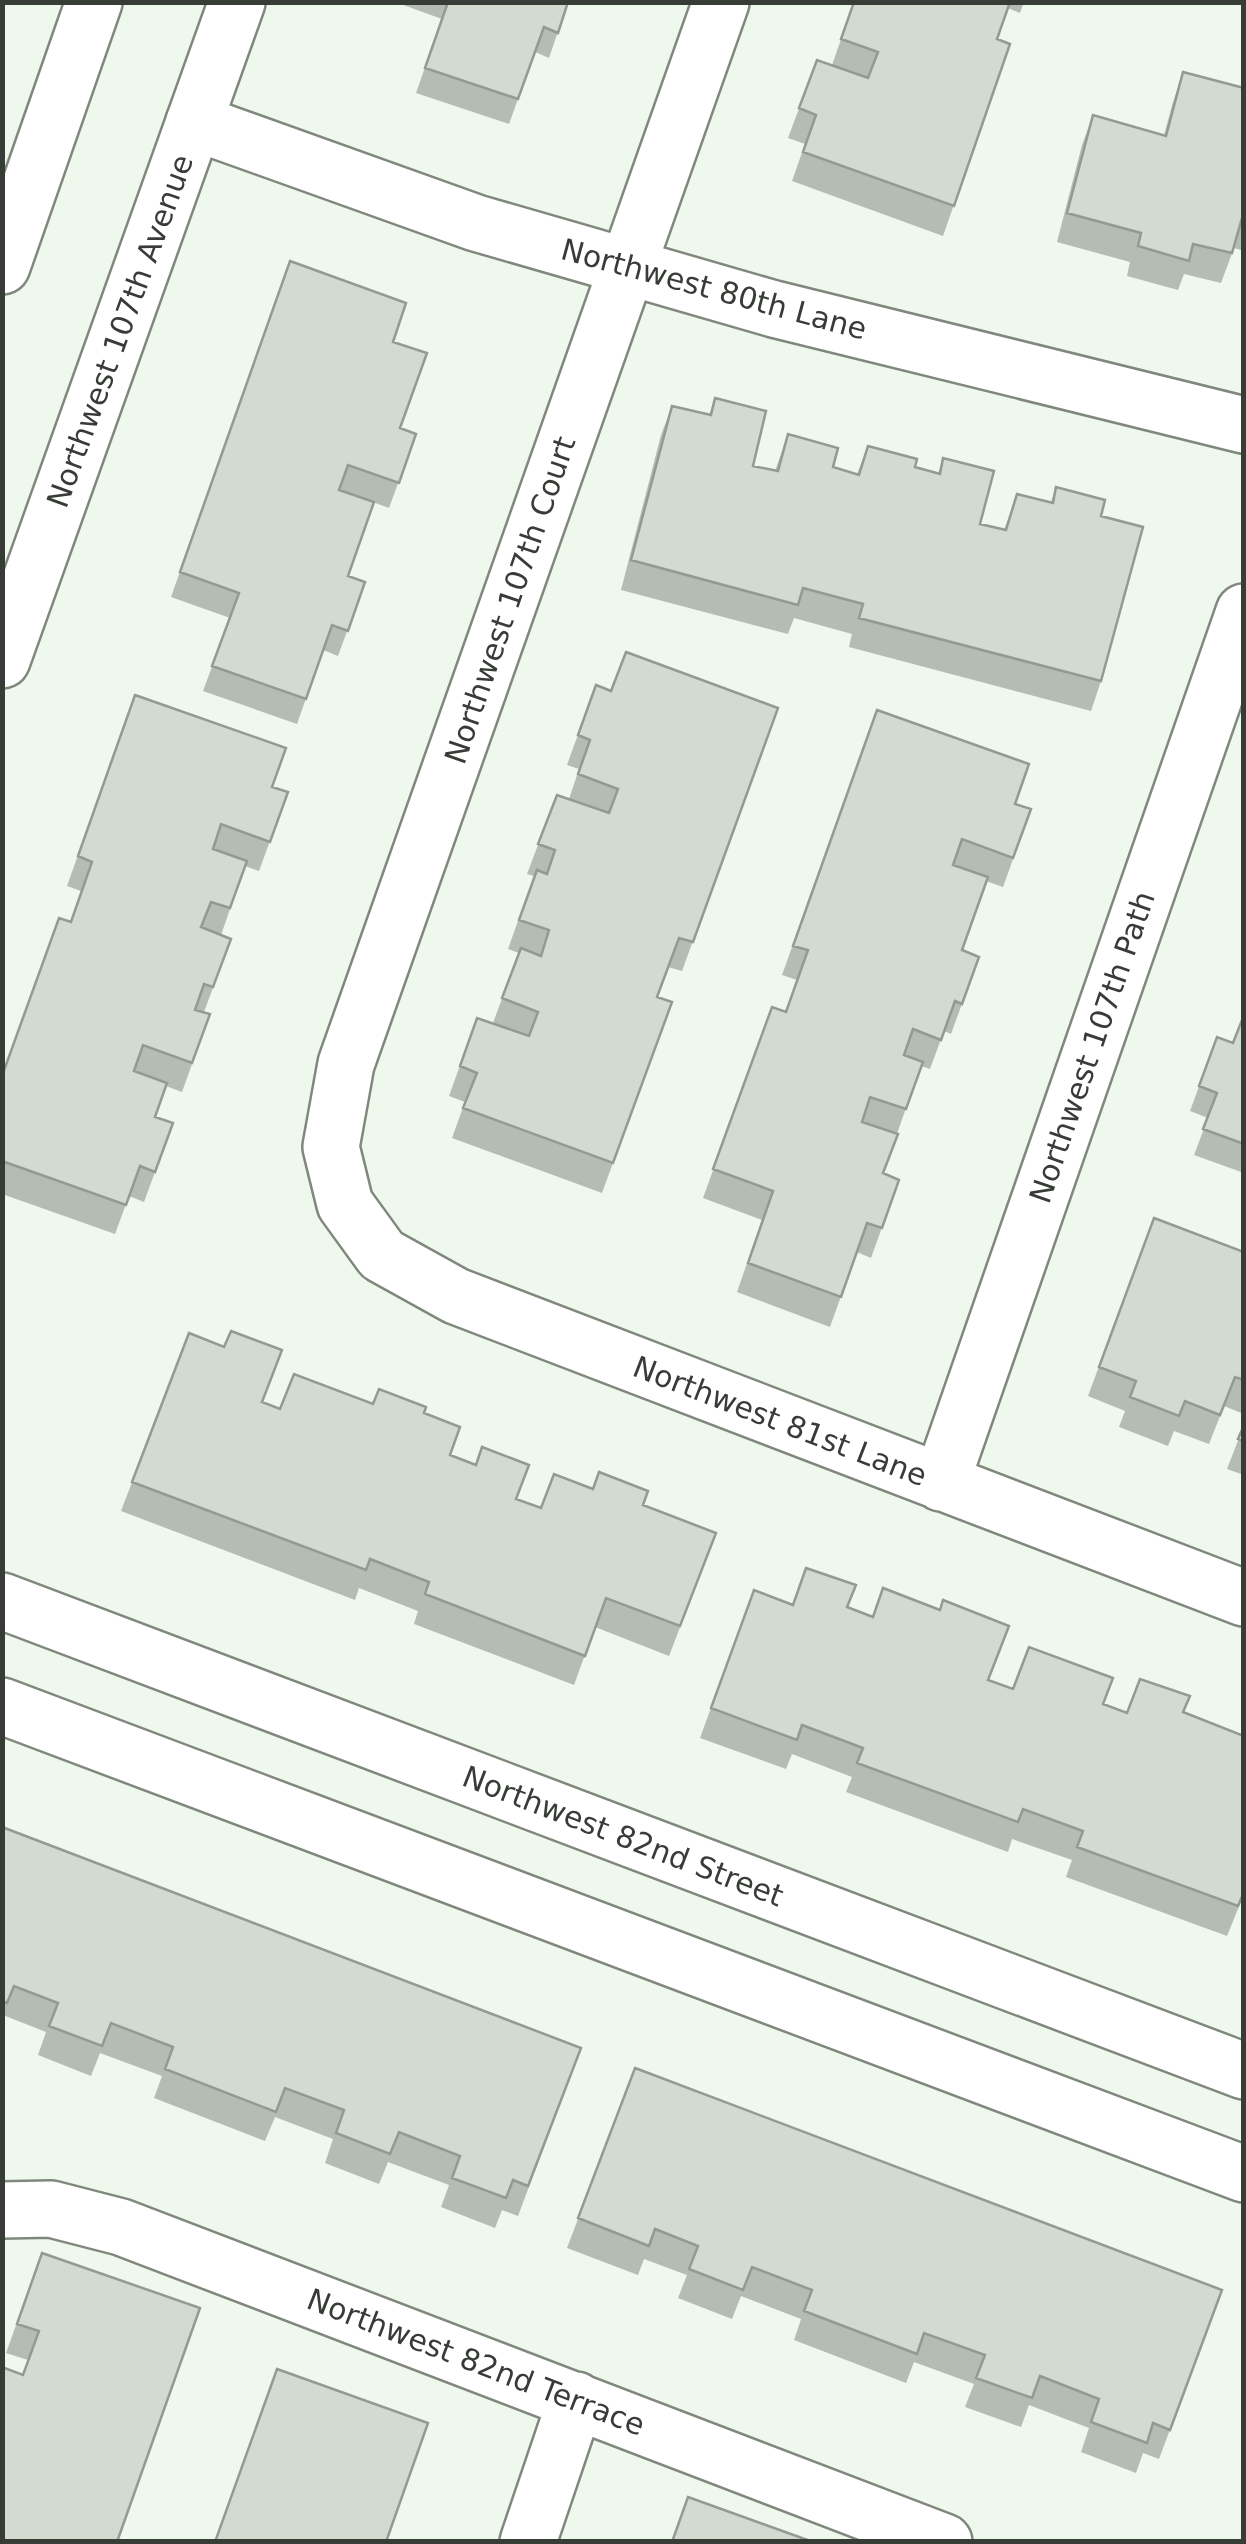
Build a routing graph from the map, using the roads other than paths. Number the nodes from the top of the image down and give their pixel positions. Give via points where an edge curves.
1 (94, 2) edge
2 (237, 2) edge
3 (721, 2) edge
4 (194, 122) junction
5 (2, 266) edge
6 (628, 266) junction
7 (1244, 425) edge
8 (1244, 612) edge
9 (2, 660) edge
10 (344, 1204) joint
11 (941, 1483) junction
12 (1244, 1598) edge
13 (2, 1601) edge
14 (2, 1706) edge
15 (1244, 2071) edge
16 (1244, 2174) edge
17 (2, 2210) edge
18 (576, 2400) junction
19 (528, 2542) edge
20 (944, 2542) edge

1 - 5 street
2 - 4 street, Northwest 107th Avenue
3 - 6 street, Northwest 107th Court
4 - 6 street, Northwest 80th Lane via 476,223
4 - 9 street, Northwest 107th Avenue
6 - 7 street, Northwest 80th Lane via 774,309
6 - 10 street, Northwest 107th Court via 346,1064 330,1147
8 - 11 street, Northwest 107th Path
10 - 11 street, Northwest 81st Lane via 382,1255 456,1296
11 - 12 street, Northwest 81st Lane
13 - 15 street, Northwest 82nd Street
14 - 16 street
17 - 18 street, Northwest 82nd Terrace via 50,2209 121,2227
18 - 19 street
18 - 20 street, Northwest 82nd Terrace

